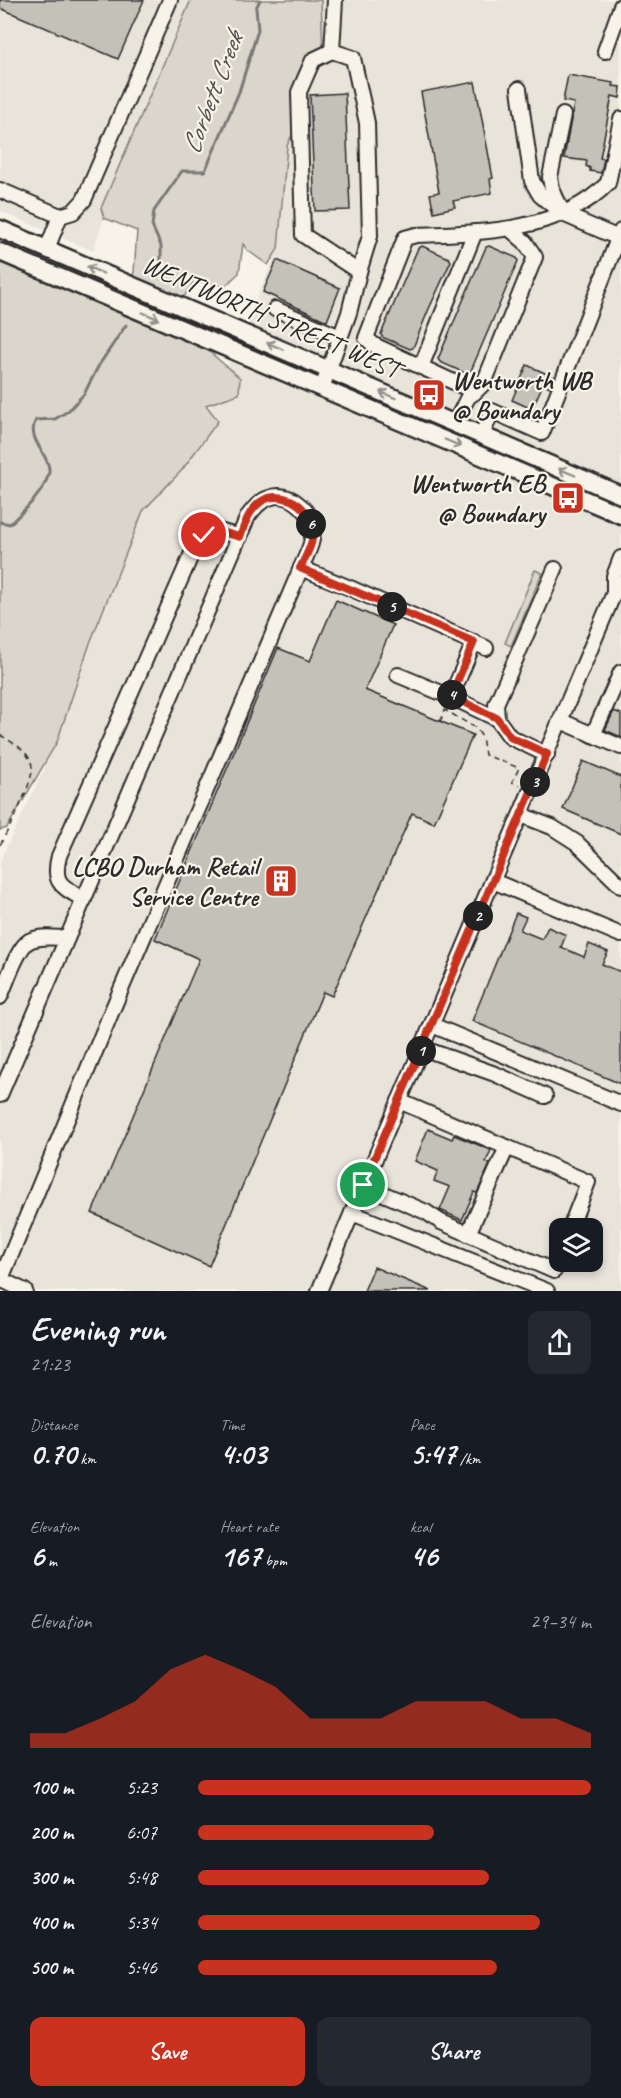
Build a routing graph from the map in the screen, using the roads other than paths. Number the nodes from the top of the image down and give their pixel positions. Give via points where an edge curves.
1 (170, 0) edge
2 (335, 0) edge
3 (621, 6) edge
4 (332, 51) junction
5 (605, 51) dead end
6 (519, 89) dead end
7 (563, 115) dead end
8 (621, 119) edge
9 (0, 190) edge
10 (563, 214) junction
11 (60, 216) junction
12 (510, 229) junction
13 (0, 230) edge
14 (475, 232) junction
15 (620, 236) edge
16 (47, 249) junction
17 (0, 252) edge
18 (359, 272) junction
19 (275, 309) dead end
20 (340, 337) junction
21 (421, 367) junction
22 (329, 369) junction
23 (322, 388) junction
24 (475, 392) junction
25 (455, 423) junction
26 (482, 435) junction
27 (621, 495) edge
28 (621, 515) edge
29 (240, 537) junction
30 (621, 558) edge
31 (300, 568) junction
32 (555, 569) dead end
33 (618, 589) edge
34 (621, 672) edge
35 (399, 675) dead end
36 (451, 696) junction
37 (497, 718) junction
38 (561, 722) junction
39 (593, 735) junction
40 (621, 747) edge
41 (547, 754) junction
42 (521, 815) junction
43 (493, 881) junction
44 (621, 886) edge
45 (84, 900) junction
46 (621, 935) edge
47 (67, 938) junction
48 (0, 997) edge
49 (432, 1025) junction
50 (422, 1047) junction
51 (0, 1095) edge
52 (546, 1096) dead end
53 (399, 1101) junction
54 (621, 1104) edge
55 (507, 1147) junction
56 (363, 1185) junction
57 (352, 1213) junction
58 (574, 1218) edge
59 (468, 1234) junction
60 (549, 1269) edge
61 (1, 1279) edge
62 (26, 1291) edge
63 (319, 1291) edge
64 (547, 1291) edge

1 - 11 street via 84,200 73,212
2 - 4 street
3 - 5 street
4 - 18 street via 353,58 367,123 370,236
4 - 18 street via 312,60 299,92 303,235
6 - 10 street via 532,181 540,195
7 - 10 street via 550,177
8 - 10 street via 608,183
9 - 11 street
10 - 12 street
10 - 15 street
11 - 16 street
12 - 14 street
12 - 24 street via 535,257 484,383
13 - 16 main road, WENTWORTH STREET WEST
14 - 21 street
14 - 21 street via 405,238 366,338
15 - 26 street via 542,433 492,411
22 -> 16 main road, WENTWORTH STREET WEST
17 -> 23 main road, WENTWORTH STREET WEST
18 - 20 street
19 - 20 street
20 - 22 street
21 - 24 street
22 - 23 street
25 -> 22 main road, WENTWORTH STREET WEST
23 -> 28 main road, WENTWORTH STREET WEST
24 - 25 street via 468,397
25 - 26 main road, WENTWORTH STREET WEST
27 -> 26 main road, WENTWORTH STREET WEST
29 - 31 street via 248,516 258,504 271,497 297,502 313,529
29 - 45 street
29 - 45 street via 214,530 197,542 64,845 57,879
30 - 33 street via 614,576
31 - 36 street via 480,645
31 - 61 street
32 - 37 street via 496,704
33 - 38 street
34 - 39 street
35 - 36 street
36 - 37 street
37 - 41 street via 510,737
38 - 39 street
38 - 41 street
39 - 40 street
41 - 42 street
42 - 43 street
42 - 44 street via 552,827 577,843
43 - 46 street
43 - 49 street
45 - 47 street
47 - 48 street via 28,941
47 - 51 street
49 - 50 street
49 - 54 street
50 - 52 street
50 - 53 street
53 - 55 street
53 - 56 street
55 - 58 street via 588,1182
55 - 59 street
56 - 57 street
56 - 59 street
57 - 63 street
57 - 64 street
59 - 60 street
61 - 62 street

